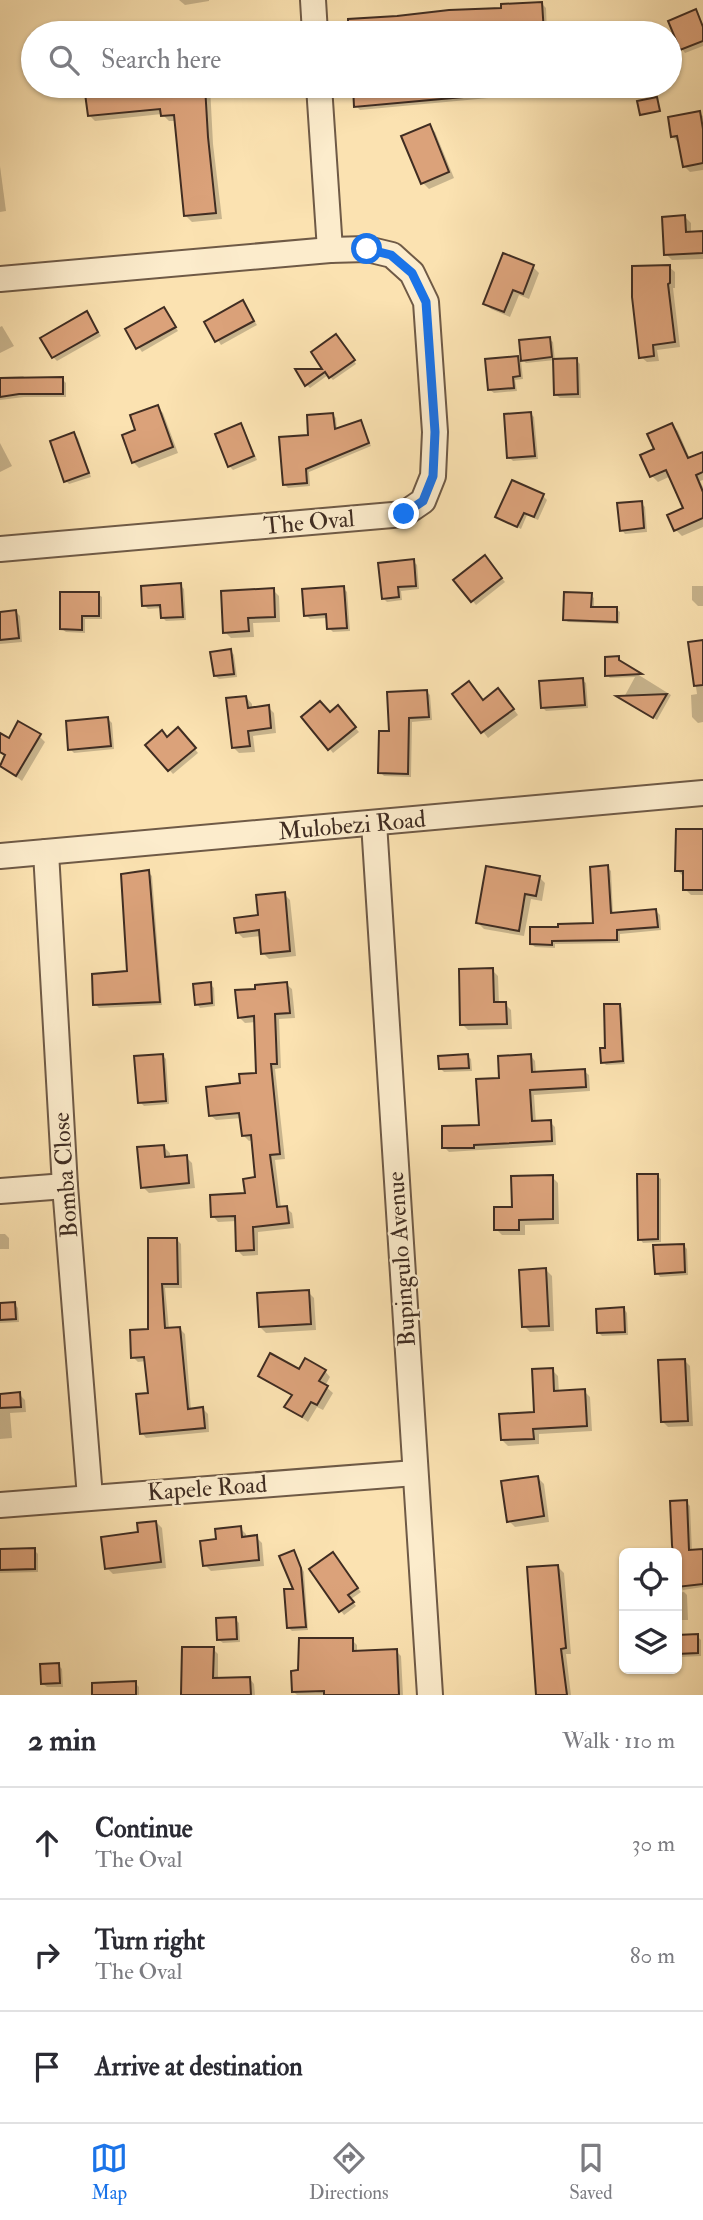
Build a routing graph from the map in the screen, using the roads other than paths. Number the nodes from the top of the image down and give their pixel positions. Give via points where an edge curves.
1 (313, 0) edge
2 (314, 21) edge
3 (320, 98) edge
4 (330, 250) junction
5 (0, 279) edge
6 (0, 549) edge
7 (703, 793) edge
8 (374, 822) junction
9 (46, 852) junction
10 (0, 856) edge
11 (65, 1186) junction
12 (0, 1191) edge
13 (415, 1473) junction
14 (90, 1497) junction
15 (0, 1505) edge
16 (430, 1695) edge

1 - 2 street
3 - 4 street
4 - 5 street, The Oval
4 - 6 street, The Oval via 367,249 391,255 412,273 426,302 435,432 433,476 423,501 404,514
7 - 8 street, Mulobezi Road
8 - 9 street, Mulobezi Road
8 - 13 street, Bupingulo Avenue
9 - 10 street, Mulobezi Road
9 - 11 street, Bomba Close
11 - 12 street
11 - 14 street, Bomba Close
13 - 14 street, Kapele Road
13 - 16 street, Bupingulo Avenue
14 - 15 street, Kapele Road

